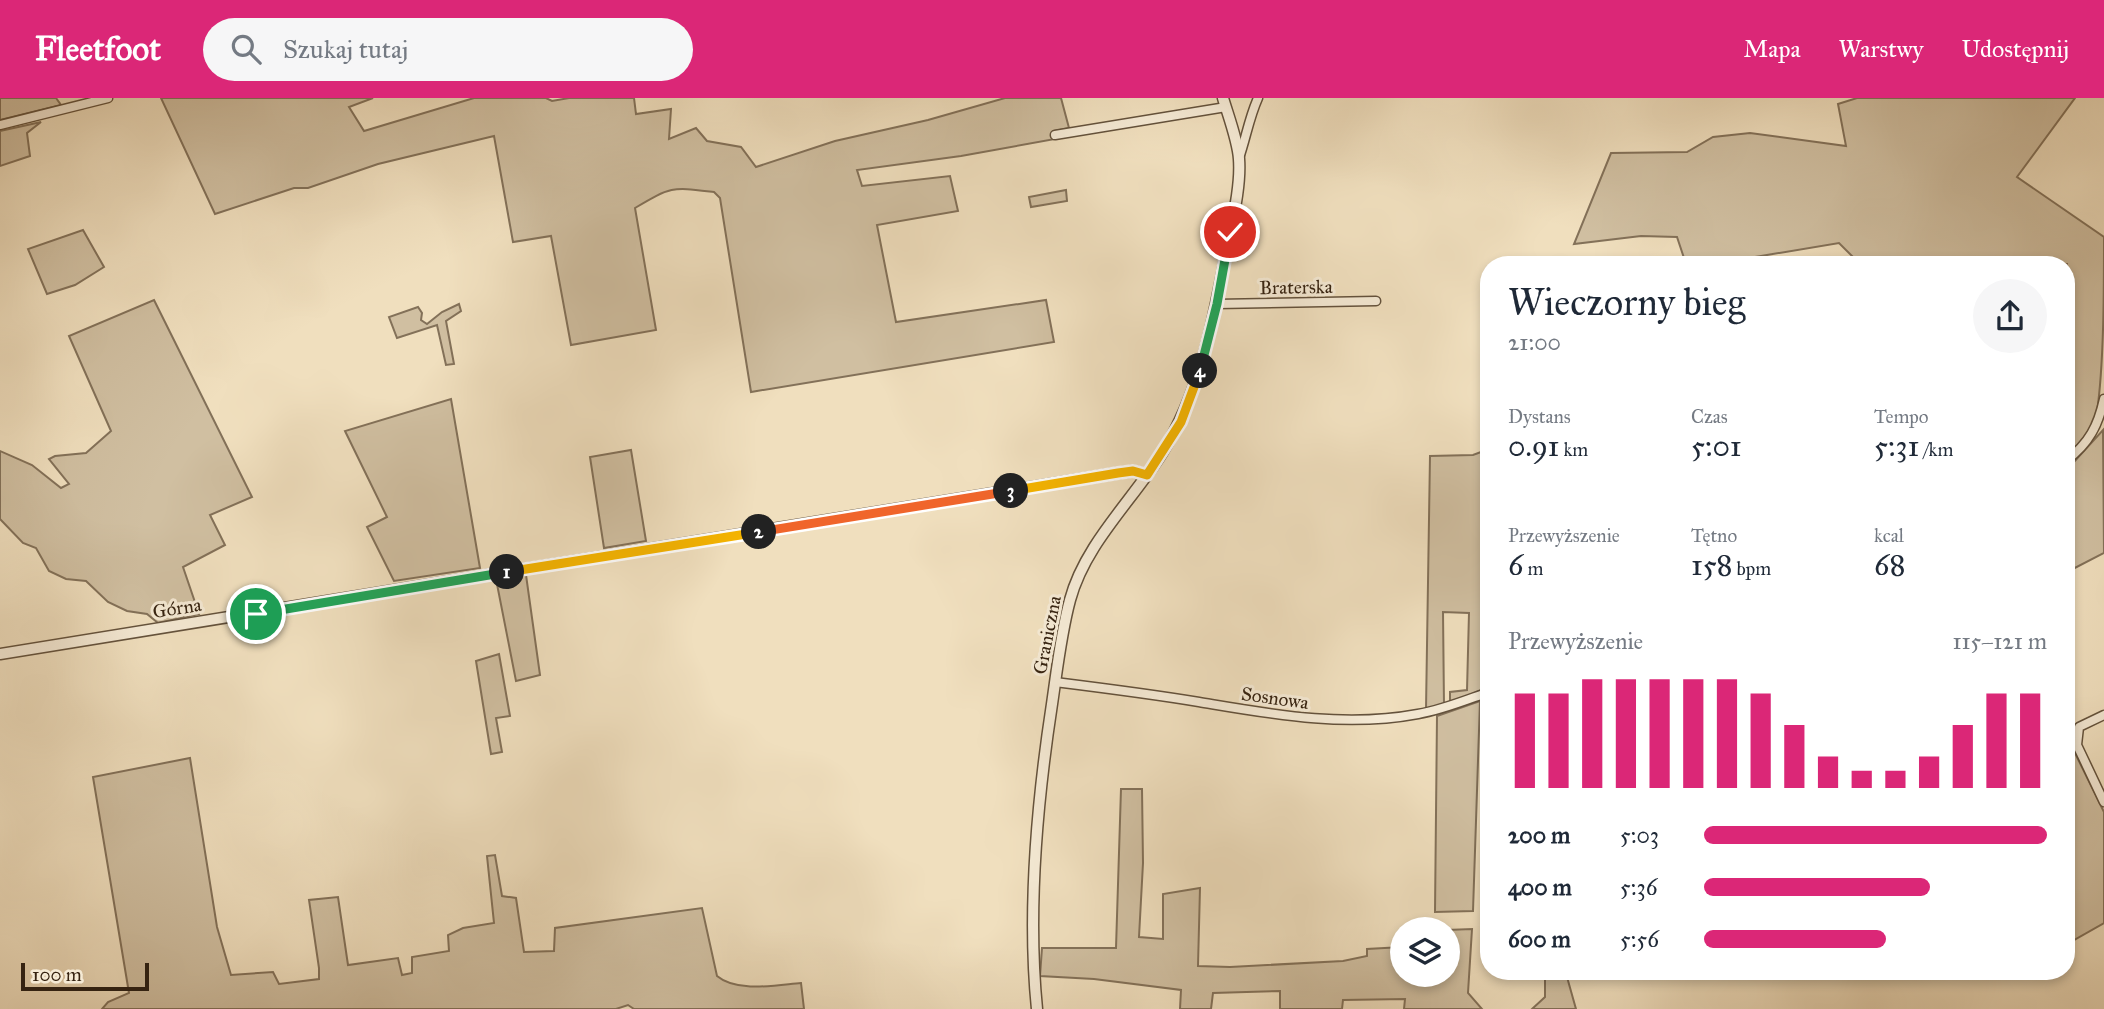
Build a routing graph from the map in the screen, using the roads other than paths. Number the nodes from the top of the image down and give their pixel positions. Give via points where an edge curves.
1 (108, 98) edge
2 (1258, 98) edge
3 (1224, 103) edge
4 (0, 125) edge
5 (1055, 135) dead end
6 (1239, 159) junction
7 (1376, 301) dead end
8 (1217, 304) junction
9 (2104, 399) edge
10 (2075, 453) edge
11 (1147, 475) junction
12 (0, 654) edge
13 (1055, 682) junction
14 (1480, 694) edge
15 (2104, 715) edge
16 (2104, 802) edge
17 (1037, 1009) edge

1 - 4 street
2 - 6 street
3 - 5 street
3 - 6 street, Graniczna
6 - 8 street, Graniczna via 1237,196
7 - 8 street, Braterska
8 - 11 street, Graniczna via 1185,411
9 - 10 street via 2099,422
11 - 12 street, Górna via 1118,473
11 - 13 street, Graniczna via 1091,552 1070,598
13 - 14 street, Sosnowa via 1301,719 1416,715
13 - 17 street, Graniczna via 1036,841
15 - 16 street via 2079,727 2077,745

